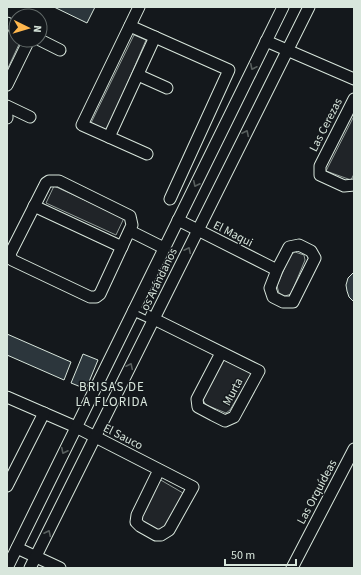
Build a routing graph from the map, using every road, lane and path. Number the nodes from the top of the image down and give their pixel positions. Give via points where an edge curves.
1 (139, 7) edge
2 (283, 7) edge
3 (308, 7) edge
4 (130, 26) junction
5 (155, 37) junction
6 (266, 41) junction
7 (48, 44) edge
8 (25, 48) edge
9 (60, 50) dead end
10 (287, 50) junction
11 (138, 75) junction
12 (354, 80) edge
13 (7, 85) edge
14 (167, 88) dead end
15 (354, 99) edge
16 (7, 106) edge
17 (30, 117) dead end
18 (109, 137) junction
19 (147, 154) dead end
20 (354, 184) edge
21 (170, 199) dead end
22 (34, 206) junction
23 (178, 220) junction
24 (198, 230) junction
25 (130, 231) junction
26 (122, 246) junction
27 (164, 248) junction
28 (277, 270) junction
29 (134, 310) junction
30 (154, 319) junction
31 (221, 353) junction
32 (7, 397) edge
33 (44, 413) junction
34 (76, 428) junction
35 (95, 438) junction
36 (354, 449) edge
37 (160, 470) junction
38 (7, 486) edge
39 (17, 548) junction
40 (36, 557) junction
41 (7, 568) edge
42 (30, 568) edge
43 (60, 568) edge
44 (292, 568) edge

1 - 4 street
2 - 6 street, Los Arándanos
3 - 10 street, Los Arándanos
4 - 5 street
4 - 18 street via 82,125
5 - 11 street
5 - 21 street via 229,70
6 - 10 street
6 -> 23 street, Los Arándanos
7 - 9 street
8 - 13 street
10 - 12 street
24 -> 10 street, Los Arándanos
11 - 14 street
11 - 18 street
15 - 20 street, Las Cerezas via 320,166 320,175 344,186
16 - 17 street
18 - 19 street
22 - 25 street via 46,183 59,181 130,216
22 - 26 street
22 - 26 street via 10,254 12,260 90,297 100,294
23 - 24 street, El Maqui
23 - 27 street, Los Arándanos
24 - 28 street, El Maqui
30 -> 24 street, Los Arándanos
25 - 26 street
25 - 27 street
27 - 29 street, Los Arándanos
28 - 28 street via 289,247 299,245 311,250 315,258 293,302 283,302 273,297 270,288
29 - 30 street, Murta
29 - 34 street, Los Arándanos
30 - 31 street, Murta
35 -> 30 street, Los Arándanos
31 - 31 street, Murta via 259,371 234,417 225,421 198,407 197,398
32 - 33 street, El Sauco
33 - 34 street, El Sauco
33 - 38 street
34 - 35 street, El Sauco
34 -> 39 street, Los Arándanos
35 - 37 street, El Sauco
40 -> 35 street, Los Arándanos
36 - 44 street, Las Orquídeas
37 - 37 street, El Sauco via 193,487 169,530 156,535 136,522 137,515
39 - 40 street
39 - 41 street, Los Arándanos
40 - 42 street, Los Arándanos
40 - 43 street

